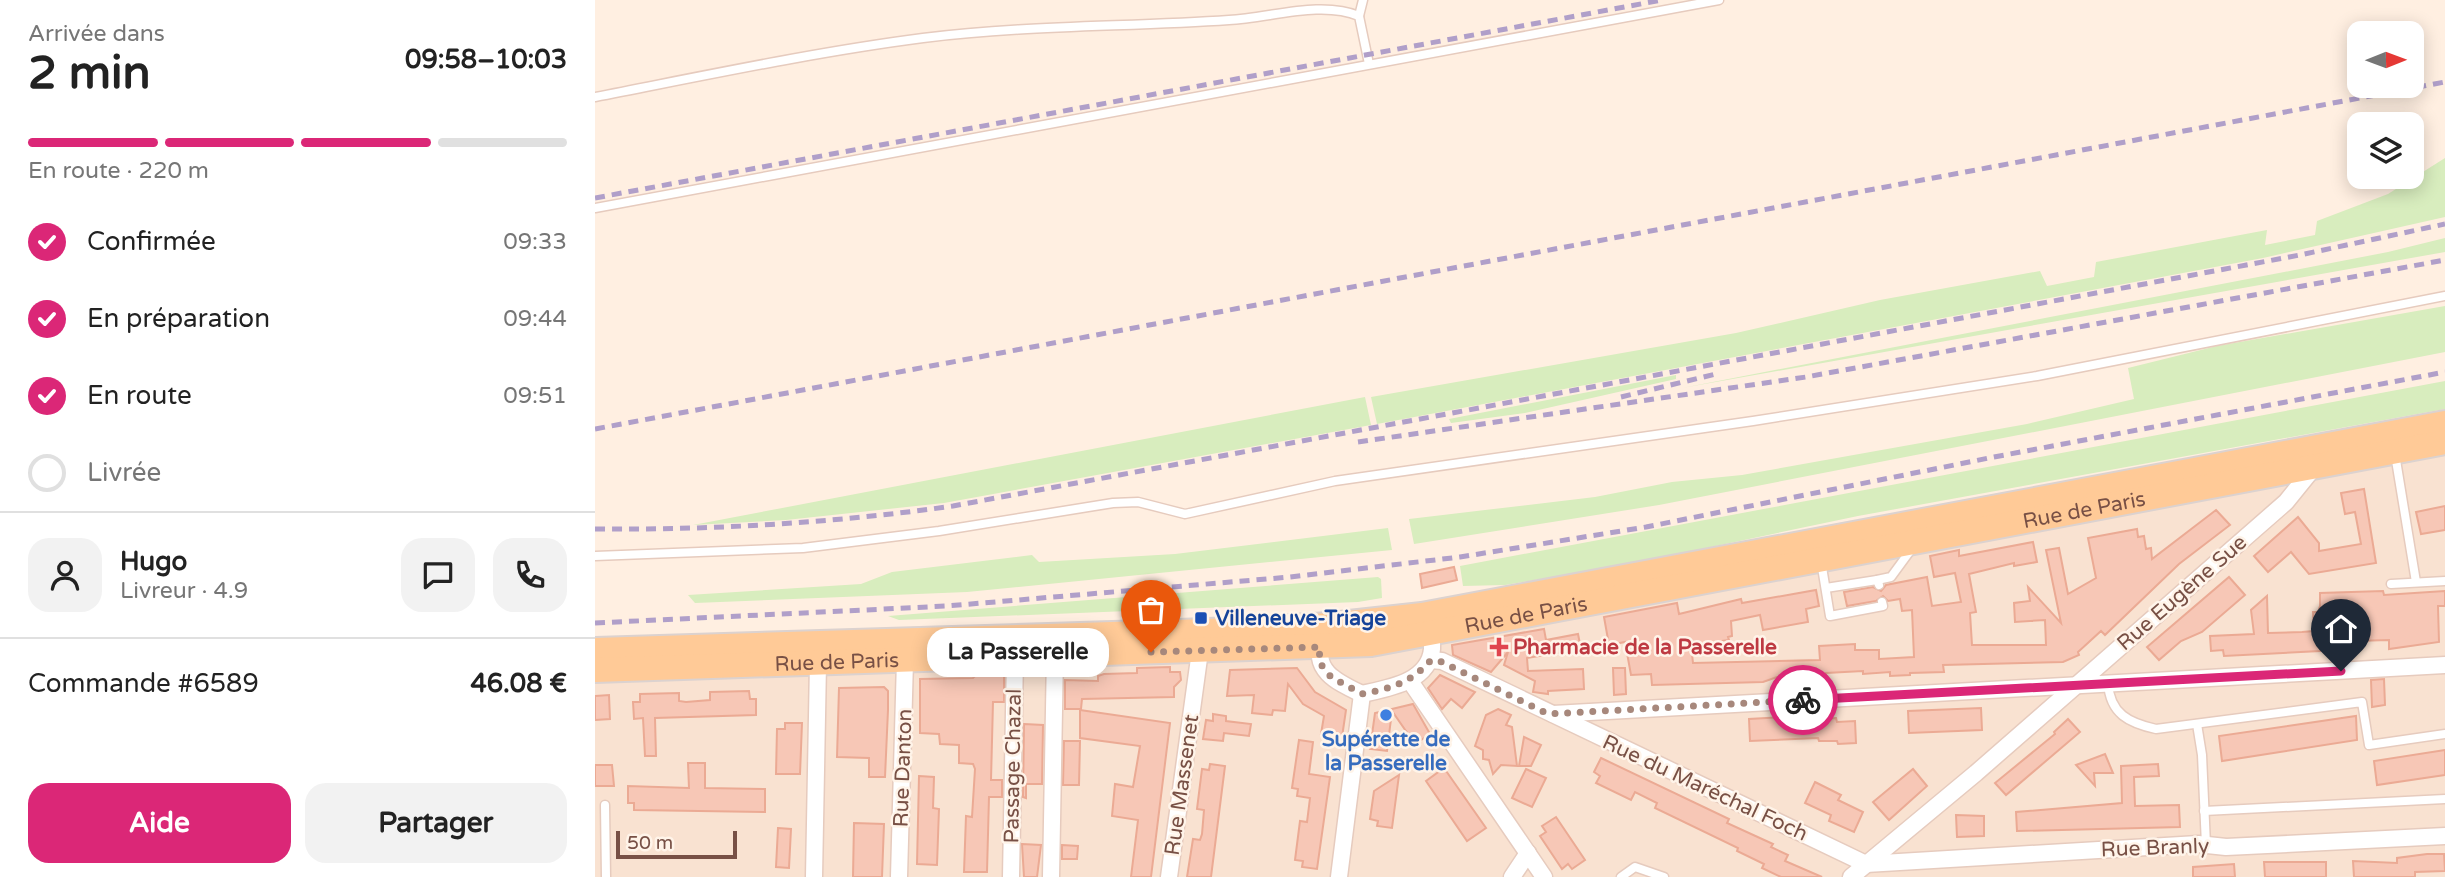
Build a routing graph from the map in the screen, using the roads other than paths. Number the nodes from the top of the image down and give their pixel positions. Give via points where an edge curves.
1 (1363, 0) edge
2 (1719, 0) edge
3 (1359, 16) junction
4 (1369, 64) junction
5 (595, 97) edge
6 (595, 208) edge
7 (2445, 296) edge
8 (2445, 423) edge
9 (2445, 442) edge
10 (2395, 451) junction
11 (2316, 466) junction
12 (1916, 543) junction
13 (595, 556) edge
14 (1821, 558) junction
15 (2445, 581) edge
16 (2416, 582) junction
17 (2391, 584) dead end
18 (1826, 588) junction
19 (1882, 602) dead end
20 (1427, 624) junction
21 (1326, 636) junction
22 (595, 650) edge
23 (1200, 651) junction
24 (1055, 654) junction
25 (1015, 656) junction
26 (905, 660) junction
27 (1431, 660) junction
28 (818, 663) junction
29 (2445, 665) edge
30 (595, 670) edge
31 (1410, 681) junction
32 (2108, 683) junction
33 (2074, 685) junction
34 (1362, 694) junction
35 (1548, 714) junction
36 (2197, 724) junction
37 (2445, 734) edge
38 (2445, 799) edge
39 (605, 805) dead end
40 (2204, 811) junction
41 (2445, 836) edge
42 (595, 844) edge
43 (605, 844) junction
44 (2206, 845) junction
45 (1528, 853) junction
46 (1866, 864) junction
47 (606, 877) edge
48 (814, 877) edge
49 (899, 877) edge
50 (1011, 877) edge
51 (1051, 877) edge
52 (1169, 877) edge
53 (1339, 877) edge
54 (1512, 877) edge
55 (1544, 877) edge
56 (1621, 877) edge
57 (1664, 877) edge
58 (1850, 877) edge

1 - 3 lane
2 - 4 lane
3 - 4 lane
3 - 5 lane via 1309,8 1228,20 1032,28 922,38
4 - 6 lane
7 - 13 lane via 2037,376 1335,481 1185,514 1138,502 1113,503 803,548
8 - 20 main road, Rue de Paris
9 - 10 main road, Rue de Paris
10 - 11 main road, Rue de Paris
10 - 16 lane
11 - 12 main road, Rue de Paris
11 - 33 street, Rue Eugène Sue via 2286,502
12 - 14 main road, Rue de Paris
12 - 18 lane via 1891,577
14 - 18 lane
14 - 20 main road, Rue de Paris
15 - 16 lane
16 - 17 lane
18 - 19 lane via 1830,616 1883,606
20 - 21 main road, Rue de Paris
20 - 27 street
21 - 22 main road, Rue de Paris via 1208,631
21 - 23 main road, Rue de Paris
21 - 34 street via 1319,662
23 - 24 main road, Rue de Paris
23 - 52 street, Rue Massenet
24 - 25 main road, Rue de Paris
24 - 51 street
25 - 26 main road, Rue de Paris
25 - 50 street, Passage Chazal
26 - 28 main road, Rue de Paris
26 - 49 street, Rue Danton
27 - 31 street
27 - 35 street, Rue du Maréchal Foch
28 - 30 main road, Rue de Paris
28 - 48 street
29 - 32 street
31 - 34 street
31 - 45 street
32 - 33 street
32 - 36 lane via 2116,710 2133,724 2156,729
33 - 35 street
33 - 46 street, Rue Eugène Sue
34 - 53 street
35 - 46 street, Rue du Maréchal Foch
36 - 37 lane via 2362,702 2369,745
36 - 40 lane
38 - 40 lane
39 - 43 lane
40 - 44 lane
41 - 44 street, Rue Branly
42 - 43 lane
43 - 47 lane
44 - 46 street, Rue Branly
45 - 54 street
45 - 55 street
46 - 58 street, Rue Eugène Sue
56 - 57 lane via 1635,867

